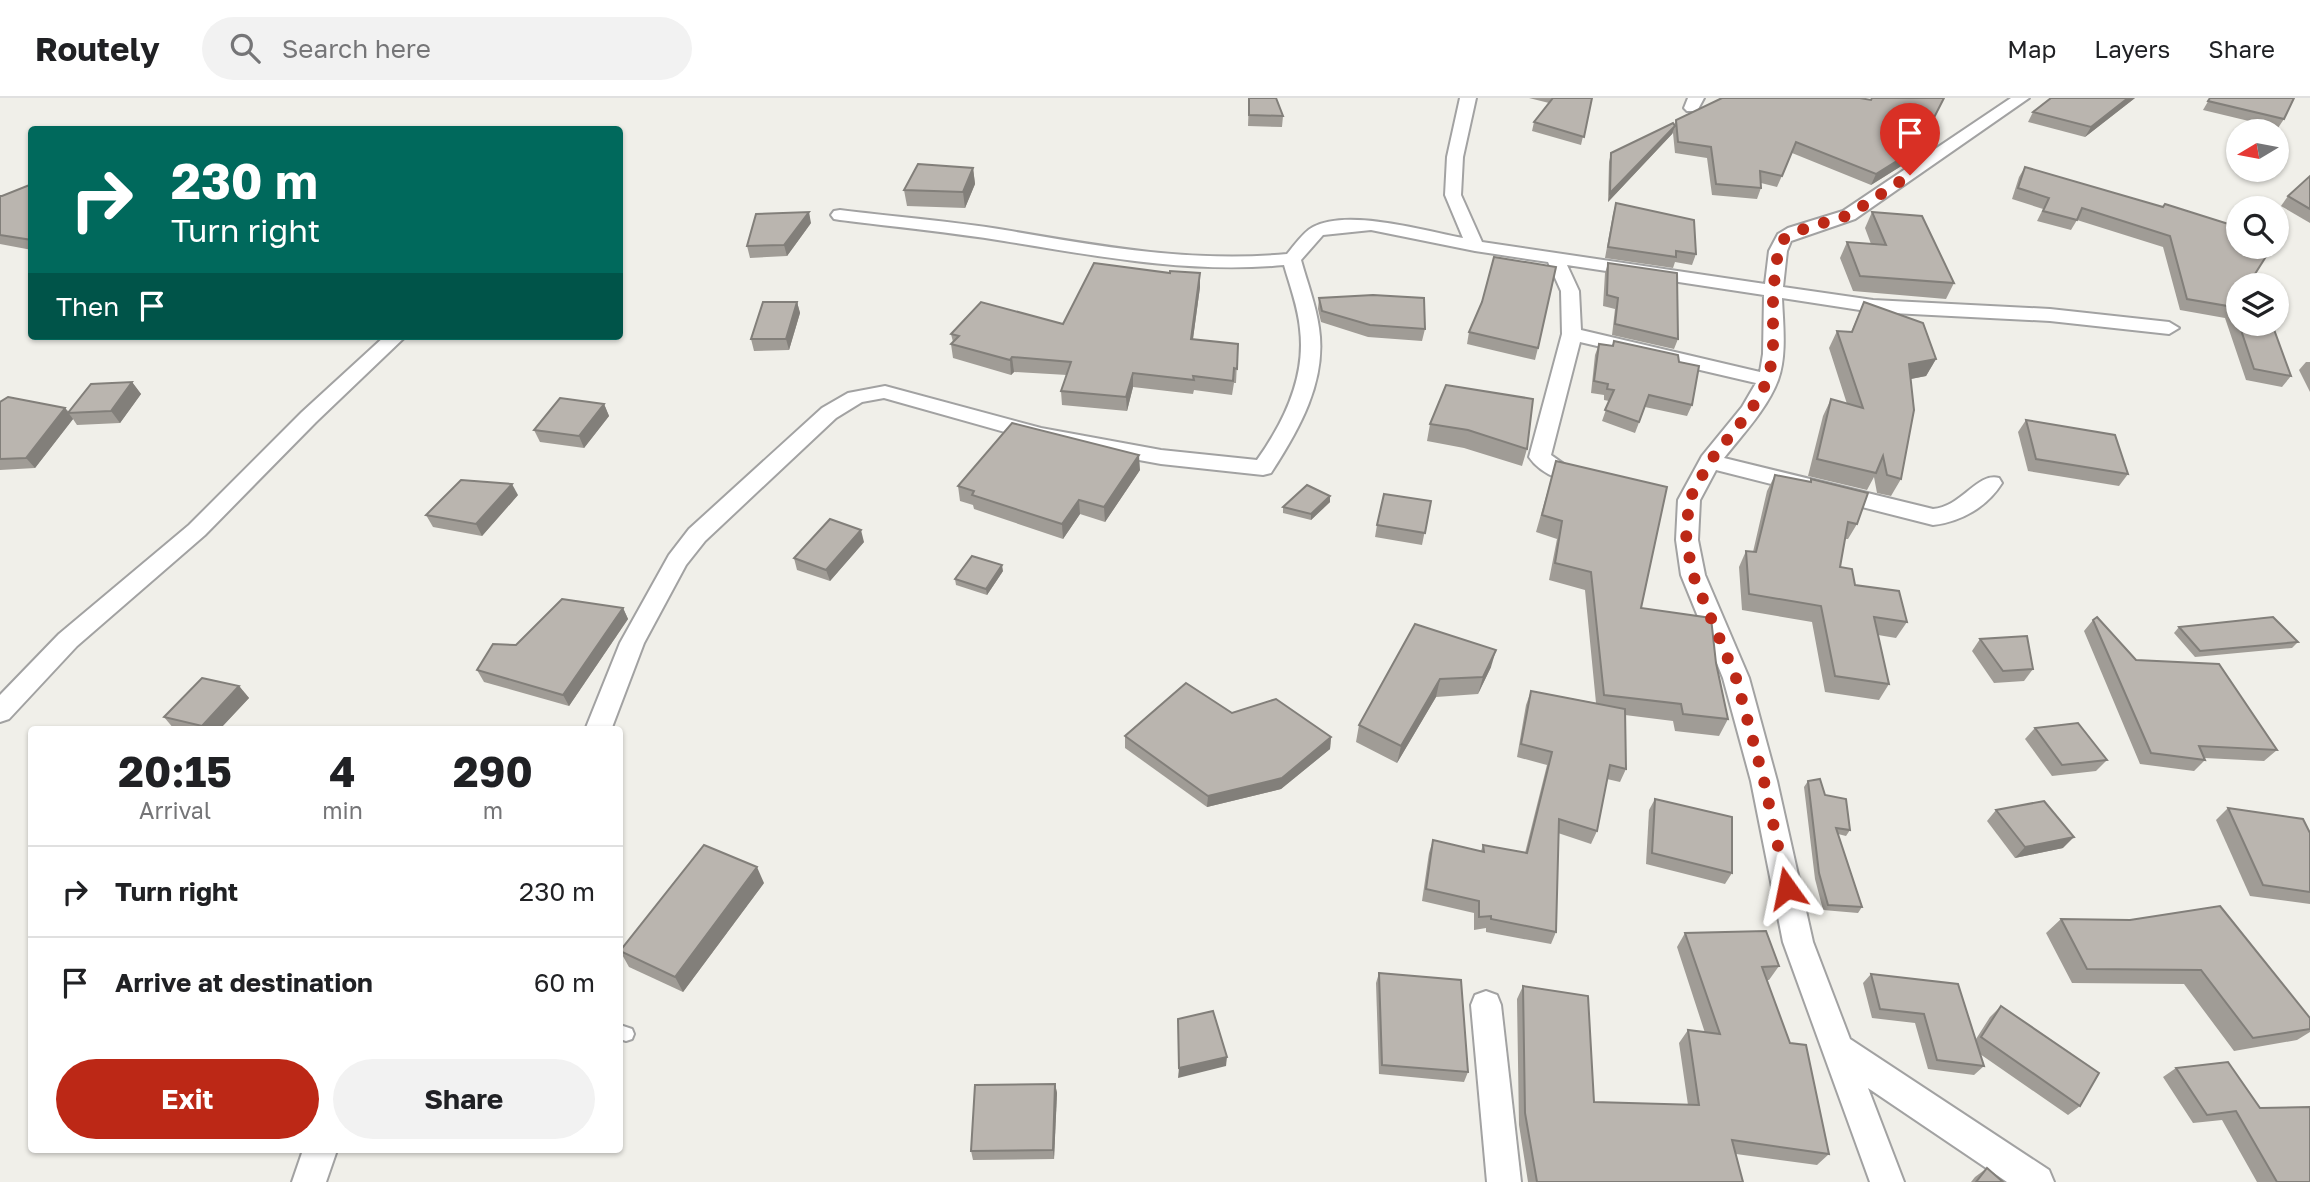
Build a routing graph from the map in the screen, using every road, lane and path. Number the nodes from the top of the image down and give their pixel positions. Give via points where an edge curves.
1 (1468, 98) edge
2 (2018, 98) edge
3 (840, 215) dead end
4 (1475, 246) junction
5 (1554, 256) junction
6 (1292, 259) junction
7 (1773, 292) junction
8 (2169, 328) dead end
9 (1572, 334) junction
10 (392, 340) edge
11 (1768, 380) junction
12 (1710, 461) junction
13 (1610, 483) edge
14 (1991, 483) dead end
15 (1662, 494) edge
16 (1689, 500) junction
17 (0, 712) edge
18 (600, 726) edge
19 (1486, 1004) dead end
20 (1837, 1049) junction
21 (319, 1153) edge
22 (309, 1182) edge
23 (1504, 1182) edge
24 (1887, 1182) edge
25 (2037, 1182) edge

1 - 4 street via 1455,157 1453,195
2 - 7 street via 1849,215 1784,239
3 - 6 street via 1164,260
4 - 5 street
4 - 6 street via 1371,225 1347,225 1317,231
5 - 7 street
5 - 9 street via 1570,291
6 - 18 street via 1310,327 1311,366 1280,443 1263,468 1161,457 1040,435 885,392 863,393 829,413 697,535 677,561 632,643
7 - 8 street via 1873,306 2060,316
7 - 11 street via 1773,354
9 - 11 street
9 - 13 street via 1540,457 1558,471
10 - 17 street via 197,530 68,640
11 - 12 street via 1751,410
12 - 14 street via 1933,517 1963,510
12 - 16 street
15 - 16 street
16 - 20 street via 1686,540 1693,575 1736,678 1764,781 1798,942
19 - 23 street
20 - 24 street
20 - 25 street
21 - 22 street

